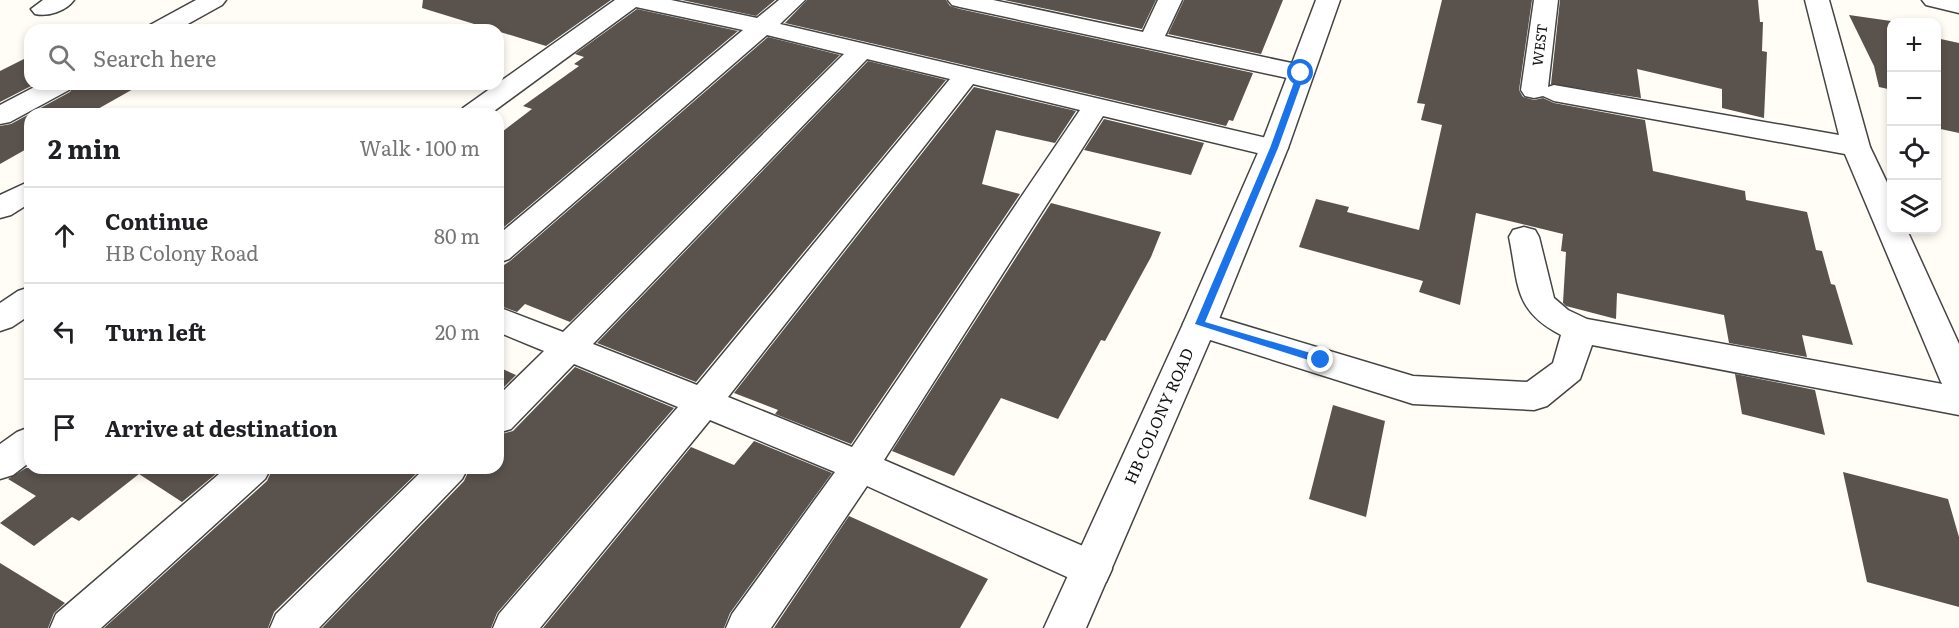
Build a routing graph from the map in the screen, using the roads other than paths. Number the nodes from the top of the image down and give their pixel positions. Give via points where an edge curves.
1 (214, 0) edge
2 (630, 0) edge
3 (638, 0) edge
4 (794, 0) edge
5 (960, 0) edge
6 (1170, 0) edge
7 (1328, 0) edge
8 (1546, 0) edge
9 (1817, 0) edge
10 (1934, 0) edge
11 (1959, 6) edge
12 (1044, 8) edge
13 (170, 24) edge
14 (763, 27) junction
15 (1151, 41) junction
16 (860, 52) junction
17 (1301, 73) junction
18 (965, 76) junction
19 (49, 90) edge
20 (1095, 107) junction
21 (481, 108) edge
22 (0, 118) edge
23 (24, 128) edge
24 (1856, 147) junction
25 (1274, 148) junction
26 (24, 194) edge
27 (0, 208) edge
28 (1887, 217) edge
29 (1895, 234) edge
30 (1524, 237) dead end
31 (504, 247) edge
32 (24, 303) edge
33 (0, 319) edge
34 (504, 322) edge
35 (1200, 324) junction
36 (1579, 330) junction
37 (567, 349) junction
38 (1959, 382) edge
39 (1959, 401) edge
40 (704, 402) junction
41 (504, 413) edge
42 (24, 446) edge
43 (0, 464) edge
44 (860, 466) junction
45 (245, 474) edge
46 (443, 474) edge
47 (1092, 569) junction
48 (71, 628) edge
49 (291, 628) edge
50 (514, 628) edge
51 (747, 628) edge
52 (1065, 628) edge

1 - 13 street
2 - 21 street
3 - 14 street
4 - 14 street
5 - 12 street
6 - 15 street
7 - 17 street, HB COLONY ROAD
8 - 24 street, WEST via 1544,92
9 - 24 street
10 - 11 street
12 - 15 street
14 - 16 street
14 - 31 street
15 - 17 street
16 - 18 street
16 - 37 street
17 - 25 street, HB COLONY ROAD
18 - 20 street
18 - 40 street
19 - 22 street
20 - 25 street
20 - 44 street
22 - 23 street
24 - 28 street
25 - 35 street, HB COLONY ROAD
26 - 27 street
29 - 38 street
30 - 36 street via 1539,303
32 - 33 street
34 - 37 street
35 - 36 street via 1413,390 1534,396 1568,370
35 - 47 street, HB COLONY ROAD
36 - 39 street
37 - 40 street
37 - 41 street
40 - 44 street
40 - 50 street
42 - 43 street
44 - 47 street
44 - 51 street
45 - 48 street
46 - 49 street
47 - 52 street, HB COLONY ROAD

